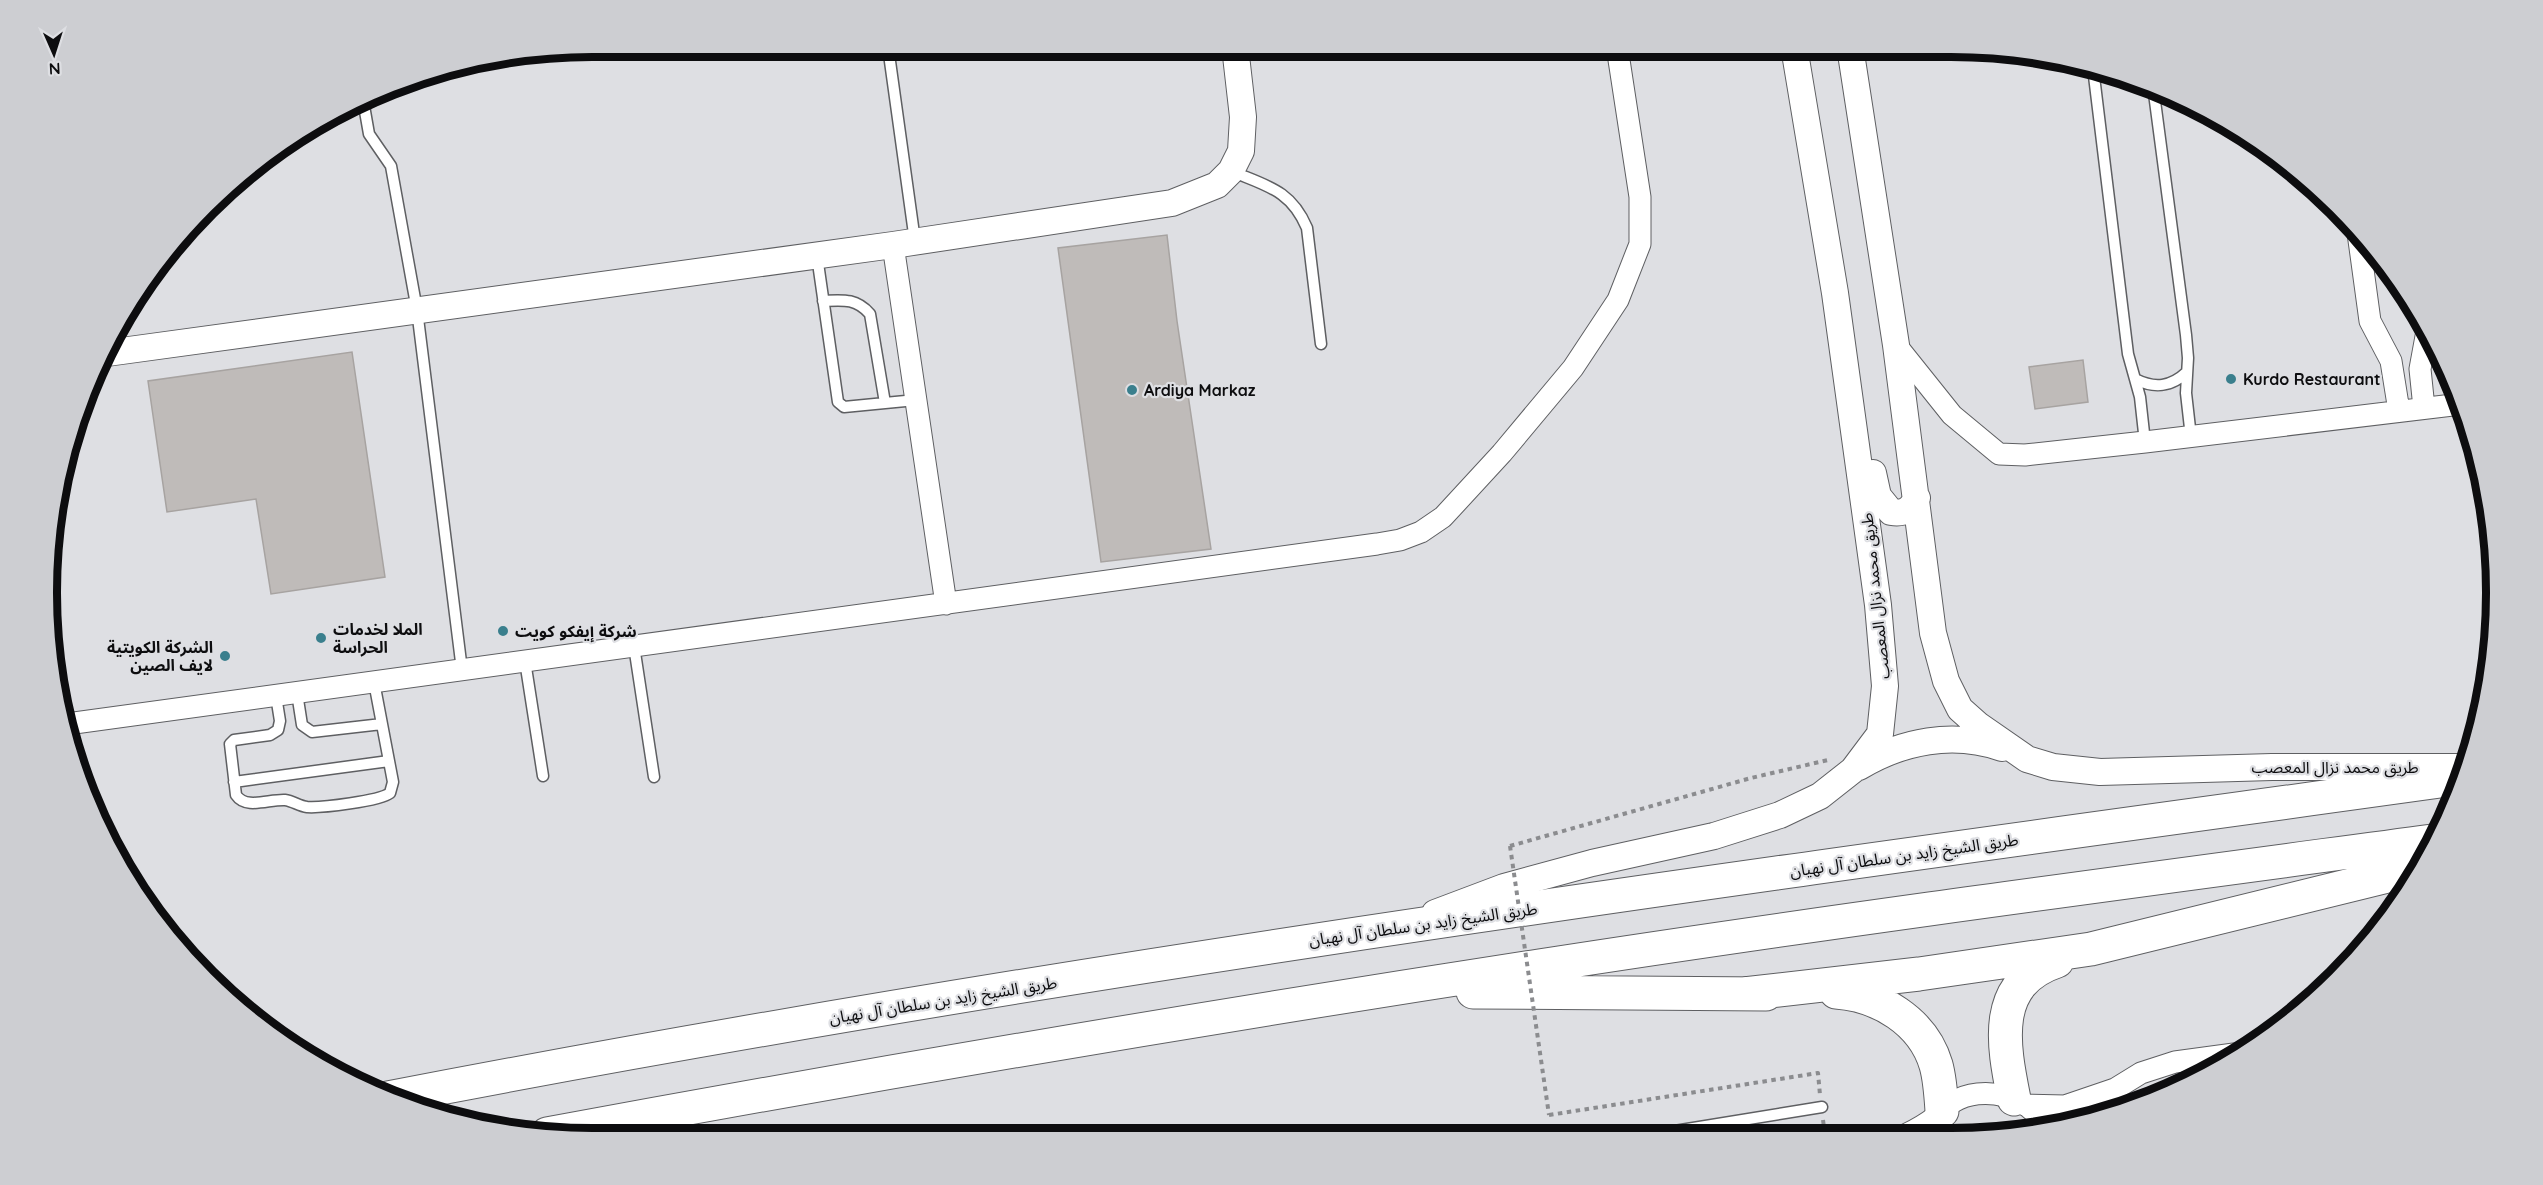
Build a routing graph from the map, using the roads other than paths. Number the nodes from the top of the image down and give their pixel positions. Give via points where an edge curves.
1 (889, 57) edge
2 (1236, 57) edge
3 (1619, 57) edge
4 (1796, 57) edge
5 (1852, 57) edge
6 (2094, 76) edge
7 (2155, 98) edge
8 (364, 108) edge
9 (1231, 171) junction
10 (904, 244) junction
11 (2360, 248) edge
12 (817, 255) junction
13 (1835, 293) junction
14 (824, 301) junction
15 (417, 310) junction
16 (2422, 339) edge
17 (2424, 343) edge
18 (1321, 344) dead end
19 (1896, 345) junction
20 (2384, 347) junction
21 (114, 352) edge
22 (2187, 372) junction
23 (2136, 378) junction
24 (916, 400) junction
25 (885, 403) junction
26 (2452, 405) edge
27 (2424, 408) junction
28 (2399, 411) junction
29 (2192, 437) junction
30 (2145, 442) junction
31 (1917, 498) junction
32 (946, 604) junction
33 (634, 646) junction
34 (525, 662) junction
35 (462, 670) junction
36 (374, 682) junction
37 (297, 693) junction
38 (276, 696) junction
39 (73, 723) edge
40 (382, 724) junction
41 (2027, 759) junction
42 (389, 761) junction
43 (1860, 761) junction
44 (2457, 767) edge
45 (543, 776) dead end
46 (654, 777) dead end
47 (2453, 778) edge
48 (234, 782) junction
49 (2424, 842) edge
50 (2407, 871) edge
51 (1403, 925) junction
52 (2091, 949) junction
53 (1384, 990) junction
54 (1744, 994) junction
55 (2218, 1056) edge
56 (490, 1078) junction
57 (385, 1086) edge
58 (2115, 1089) junction
59 (406, 1094) edge
60 (2020, 1102) junction
61 (1822, 1107) dead end
62 (2096, 1108) edge
63 (2038, 1120) edge
64 (1934, 1121) edge
65 (581, 1128) edge
66 (1693, 1128) edge
67 (1919, 1128) edge

1 - 10 lane
2 - 9 street via 1243,117 1241,152
3 - 32 street via 1640,197 1641,244 1618,300 1573,368 1443,518 1400,540
4 - 13 street, طريق محمد نزال المعصب
5 - 19 street, طريق محمد نزال المعصب
6 - 23 lane via 2128,354
7 - 22 lane via 2186,336
8 - 15 lane via 369,134 391,166
9 - 10 street via 1200,194 1172,203
9 - 18 lane via 1282,193 1300,211 1307,228
10 - 12 street
10 - 24 street
11 - 20 street via 2370,321
12 - 14 lane
12 - 15 street
13 - 31 street via 1860,377 1878,496 1891,512 1900,513 1911,509
13 - 43 street, طريق محمد نزال المعصب via 1885,686 1880,734
14 - 25 lane via 851,300 870,314
14 - 25 lane via 838,402 844,407
15 - 21 street
15 - 35 lane
16 - 20 street via 2410,351
17 - 27 street via 2420,369
19 - 30 street via 1952,416 1999,454
19 - 31 street, طريق محمد نزال المعصب
20 - 28 street via 2391,361
22 - 23 lane via 2163,386
22 - 29 lane
23 - 30 lane
24 - 25 lane
24 - 32 street
26 - 27 street
27 - 28 street
28 - 29 street
29 - 30 street
31 - 41 street, طريق محمد نزال المعصب via 1933,633 1946,681 1960,709
32 - 33 street
33 - 34 street
33 - 46 lane
34 - 35 street
34 - 45 lane
35 - 36 street
36 - 37 street
36 - 40 lane
37 - 38 street
37 - 40 lane via 302,725 312,732
38 - 39 street
38 - 48 lane via 278,730 230,744
40 - 42 lane
41 - 43 street via 1989,744 1938,739 1908,744
41 - 44 street, طريق محمد نزال المعصب via 2053,767 2100,772
42 - 48 lane
42 - 48 lane via 393,788 378,799 309,807 285,800 248,803 237,797
43 - 51 street, طريق محمد نزال المعصب via 1820,796 1780,815 1714,836 1504,887
47 - 51 highway, طريق الشيخ زايد بن سلطان آل نهيان
49 - 53 highway via 1944,907
50 - 52 highway
51 - 56 highway, طريق الشيخ زايد بن سلطان آل نهيان
52 - 54 highway via 1919,975
52 - 60 highway via 2045,965 2026,976 2016,990 2005,1022 2005,1044
53 - 54 highway
53 - 65 highway
54 - 64 highway via 1838,992 1869,997 1893,1010 1926,1043 1935,1063
55 - 58 street via 2175,1062 2141,1073
56 - 57 highway
56 - 59 highway, طريق الشيخ زايد بن سلطان آل نهيان
58 - 60 street via 2065,1106
58 - 62 street
60 - 63 street
60 - 64 street via 2002,1095 1977,1094 1954,1101
61 - 66 lane
64 - 67 street

